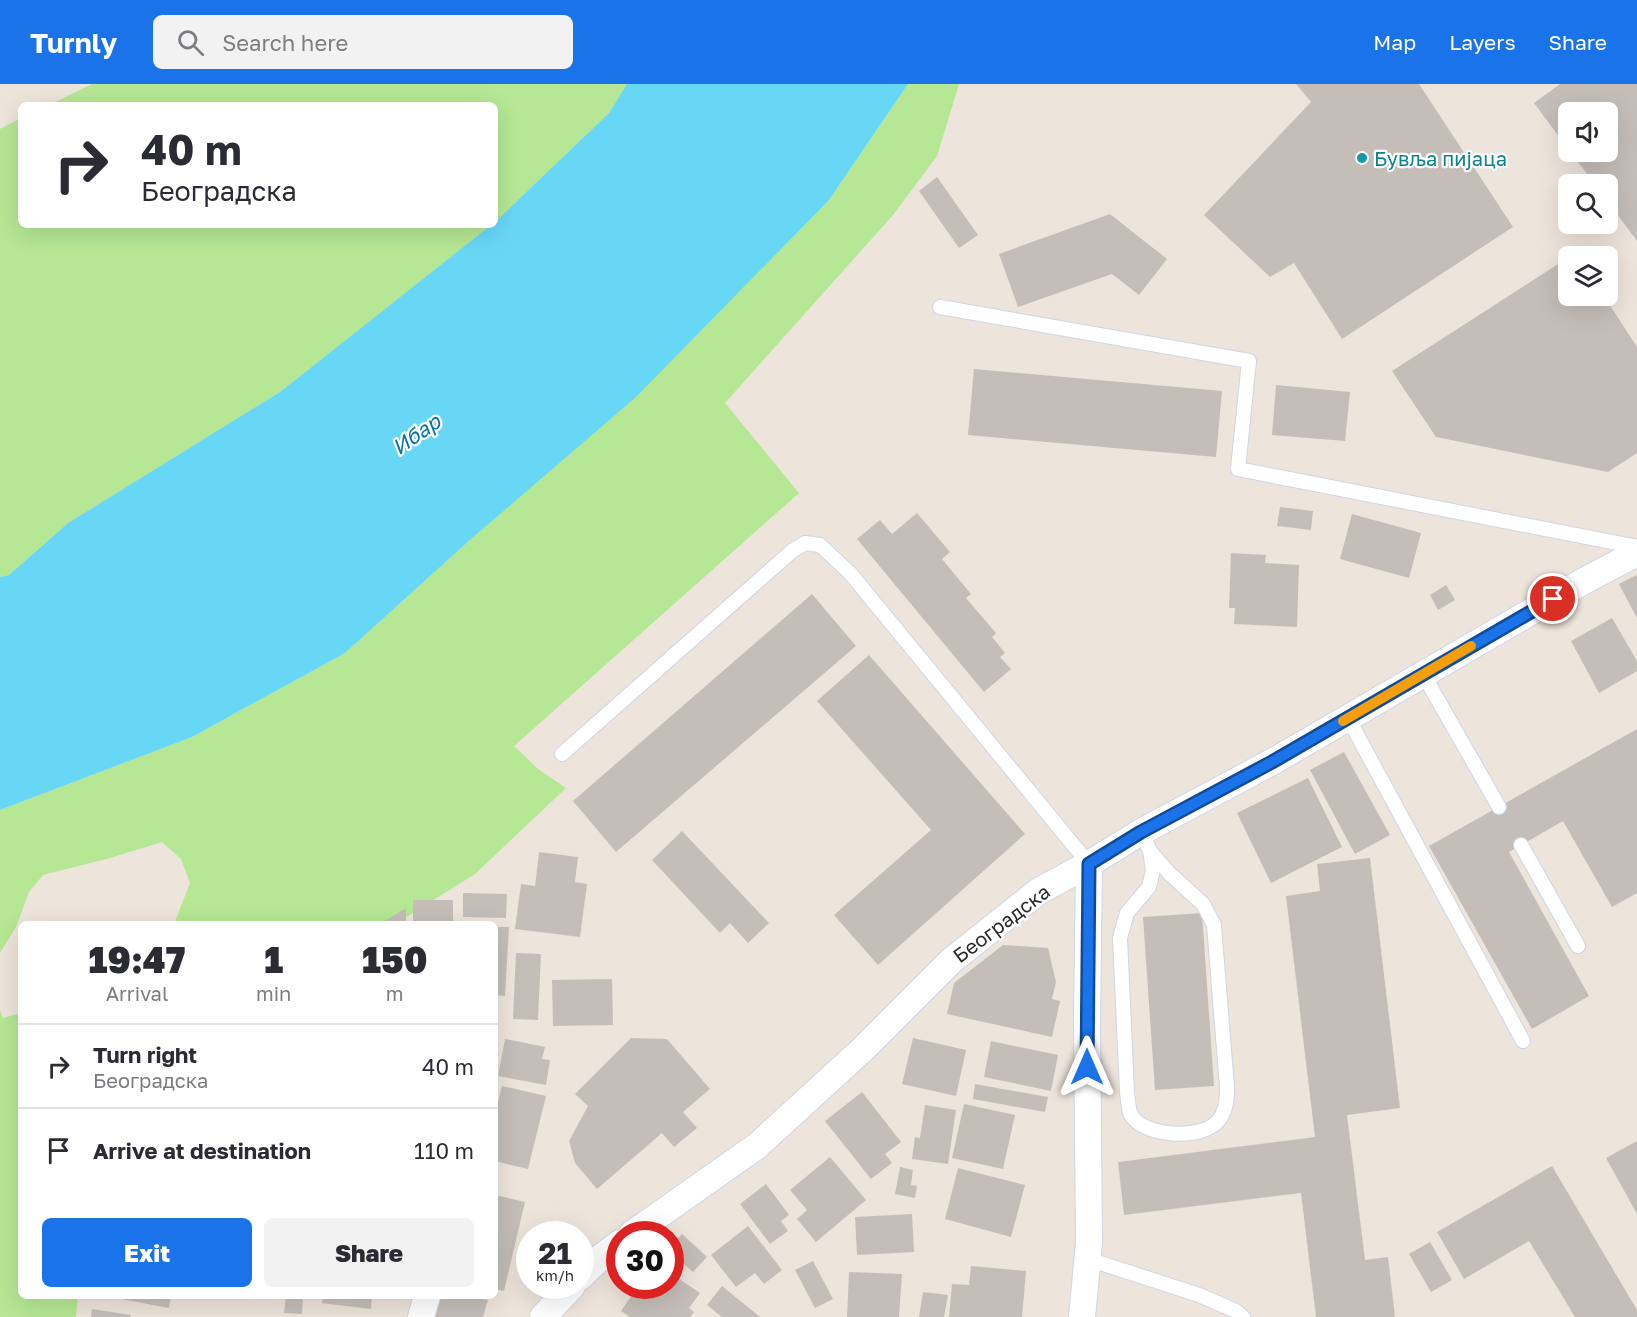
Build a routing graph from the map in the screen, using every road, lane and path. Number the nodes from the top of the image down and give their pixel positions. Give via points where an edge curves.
1 (940, 308) dead end
2 (1637, 547) edge
3 (1637, 553) edge
4 (1423, 674) junction
5 (1348, 718) junction
6 (562, 754) dead end
7 (1499, 807) dead end
8 (1145, 842) junction
9 (1521, 845) dead end
10 (1089, 864) junction
11 (1578, 946) dead end
12 (1523, 1041) dead end
13 (650, 1221) edge
14 (606, 1254) edge
15 (1088, 1259) junction
16 (594, 1264) edge
17 (426, 1299) edge
18 (560, 1299) edge
19 (421, 1317) edge
20 (543, 1317) edge
21 (1082, 1317) edge
22 (1243, 1317) edge

1 - 2 lane via 1250,361 1238,469
3 - 4 street, Београдска
4 - 5 street, Београдска
4 - 7 lane
5 - 8 street, Београдска
5 - 12 lane
6 - 10 lane via 792,551 805,543 820,545 850,573
8 - 8 lane via 1169,873 1203,904 1214,925 1227,1105 1217,1122 1202,1131 1166,1134 1147,1128 1131,1114 1126,1092 1120,938 1127,913 1149,887 1153,870
8 - 10 street, Београдска
9 - 11 lane
10 - 13 street, Београдска via 1039,891 951,961 757,1146
10 - 15 street
14 - 16 street
15 - 21 street
15 - 22 lane via 1199,1296
17 - 19 street
18 - 20 street

